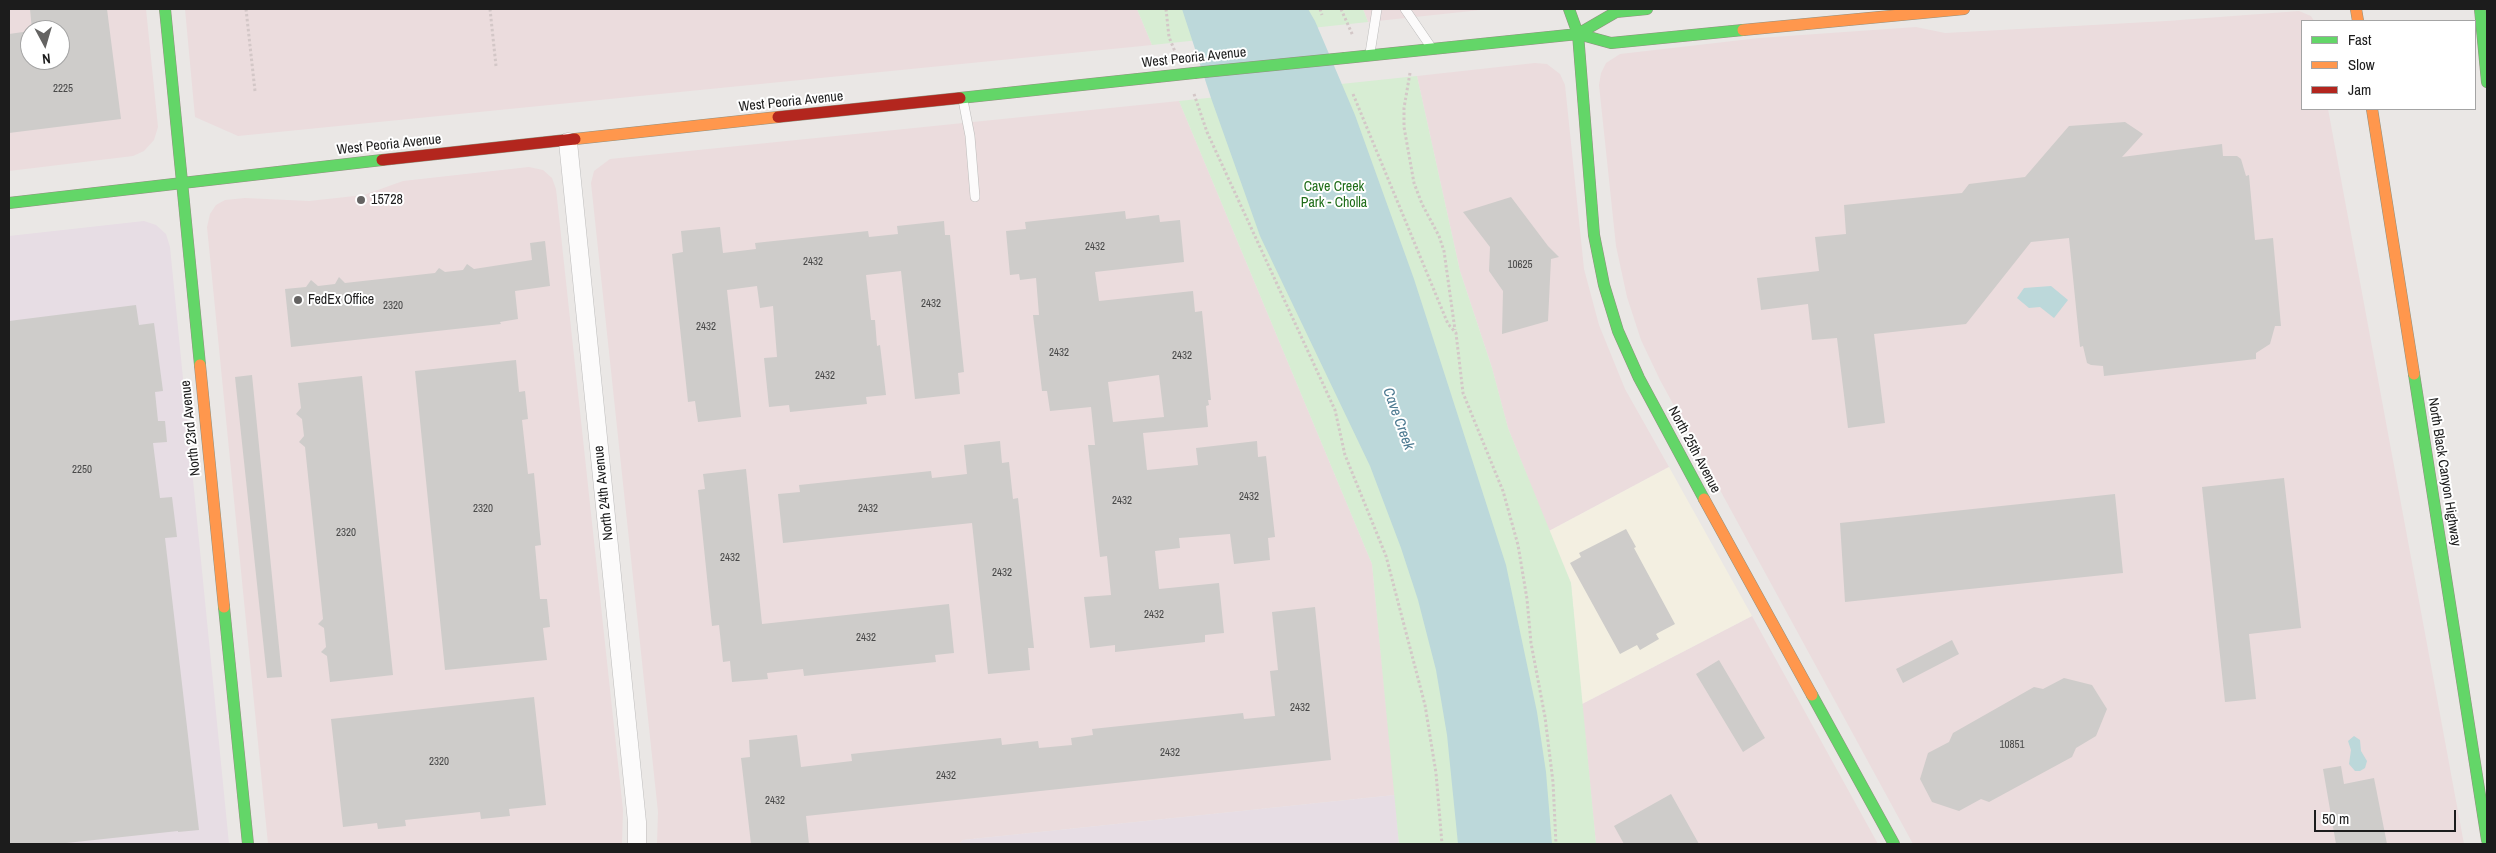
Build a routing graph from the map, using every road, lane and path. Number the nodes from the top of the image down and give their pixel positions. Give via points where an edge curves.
1 (165, 9) edge
2 (246, 9) edge
3 (490, 9) edge
4 (1166, 9) edge
5 (1320, 9) edge
6 (1342, 9) edge
7 (1377, 9) edge
8 (1404, 9) edge
9 (1569, 9) edge
10 (1647, 9) edge
11 (1964, 9) edge
12 (2480, 11) edge
13 (1322, 15) dead end
14 (1583, 17) dead end
15 (1578, 34) junction
16 (1169, 37) dead end
17 (1432, 49) junction
18 (1412, 52) junction
19 (1366, 56) junction
20 (496, 66) dead end
21 (2487, 82) edge
22 (255, 92) dead end
23 (1353, 94) dead end
24 (962, 98) junction
25 (1200, 105) dead end
26 (2372, 110) edge
27 (568, 142) junction
28 (182, 182) junction
29 (975, 196) dead end
30 (9, 203) edge
31 (1456, 334) junction
32 (2487, 840) edge
33 (248, 844) edge
34 (637, 844) edge
35 (1442, 844) edge
36 (1556, 844) edge
37 (1894, 844) edge

1 - 28 main road, North 23rd Avenue
2 - 22 path
3 - 20 path
4 - 16 path
5 - 13 path
6 - 19 path
7 - 19 lane
8 - 17 lane
9 - 15 main road, North 25th Avenue
10 - 15 main road, West Peoria Avenue via 1616,12
11 - 15 main road, West Peoria Avenue via 1611,43
12 - 21 main road
14 - 15 main road, North 25th Avenue
15 - 17 main road, West Peoria Avenue
15 - 37 main road, North 25th Avenue via 1594,235 1618,331 1684,463
17 - 18 main road, West Peoria Avenue
18 - 19 main road, West Peoria Avenue
18 - 31 path via 1404,127 1414,182 1444,251
19 - 24 main road, West Peoria Avenue, bridge
23 - 31 path via 1448,324
24 - 27 main road, West Peoria Avenue
24 - 29 lane via 970,136
25 - 35 path via 1207,132 1336,410 1345,455 1386,556 1425,705 1436,773
26 - 32 main road, North Black Canyon Highway
27 - 28 main road, West Peoria Avenue
27 - 34 street, North 24th Avenue
28 - 30 main road, West Peoria Avenue
28 - 33 main road, North 23rd Avenue
31 - 36 path via 1463,393 1503,491 1518,545 1545,717

